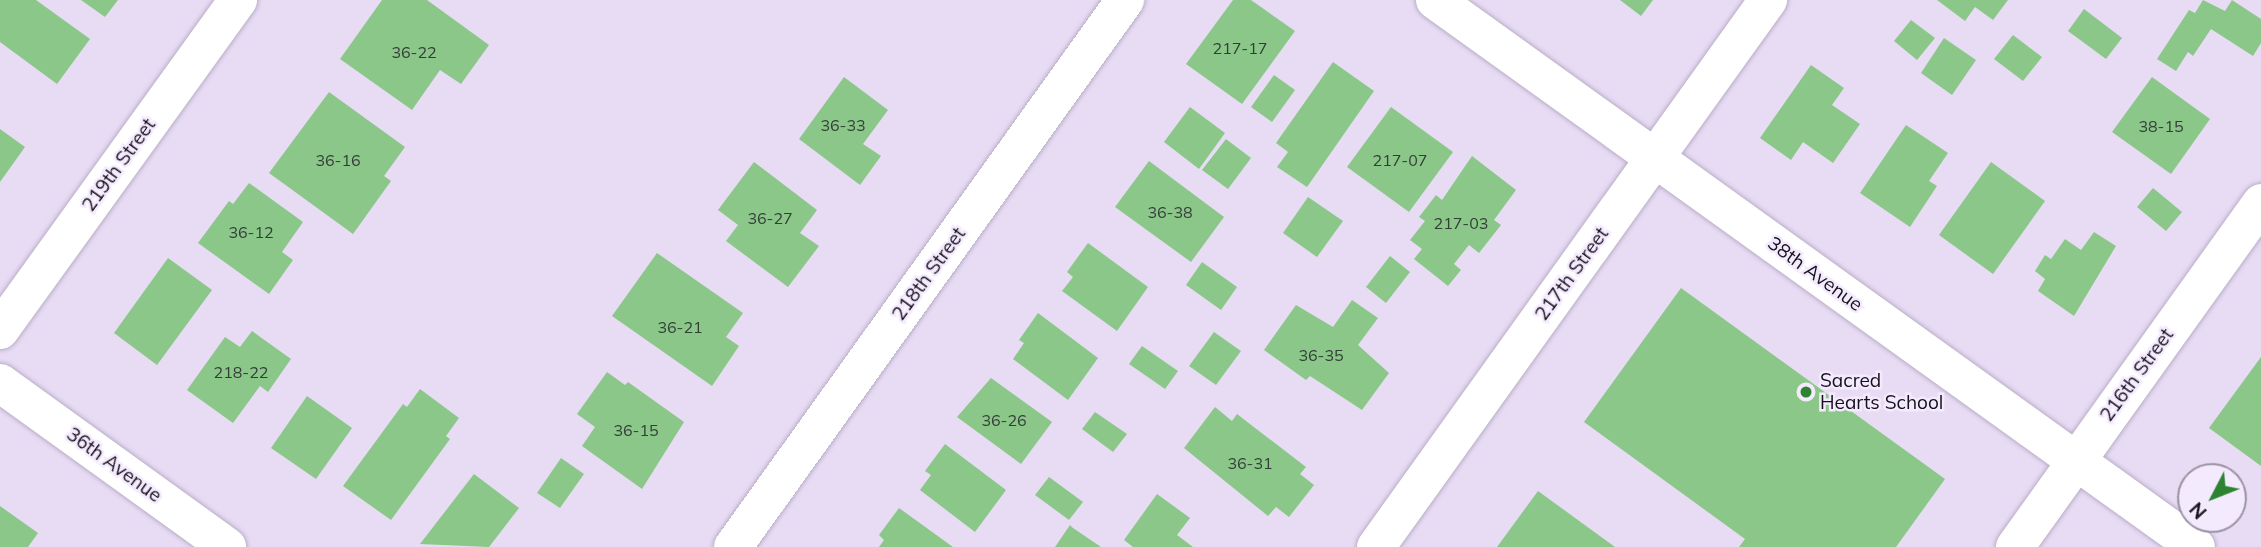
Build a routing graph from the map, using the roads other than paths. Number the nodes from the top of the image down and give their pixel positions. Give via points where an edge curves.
1 (238, 0) edge
2 (1125, 0) edge
3 (1435, 0) edge
4 (1768, 0) edge
5 (1655, 159) junction
6 (2261, 203) edge
7 (0, 330) edge
8 (0, 383) edge
9 (2076, 461) junction
10 (228, 547) edge
11 (733, 547) edge
12 (1376, 547) edge
13 (2015, 547) edge
14 (2196, 547) edge

1 - 7 street, 219th Street
2 - 11 street, 218th Street
3 - 5 street, 38th Avenue
4 - 5 street, 217th Street
5 - 9 street, 38th Avenue
5 - 12 street, 217th Street
6 - 9 street, 216th Street
8 - 10 street, 36th Avenue
9 - 13 street, 216th Street
9 - 14 street, 38th Avenue

